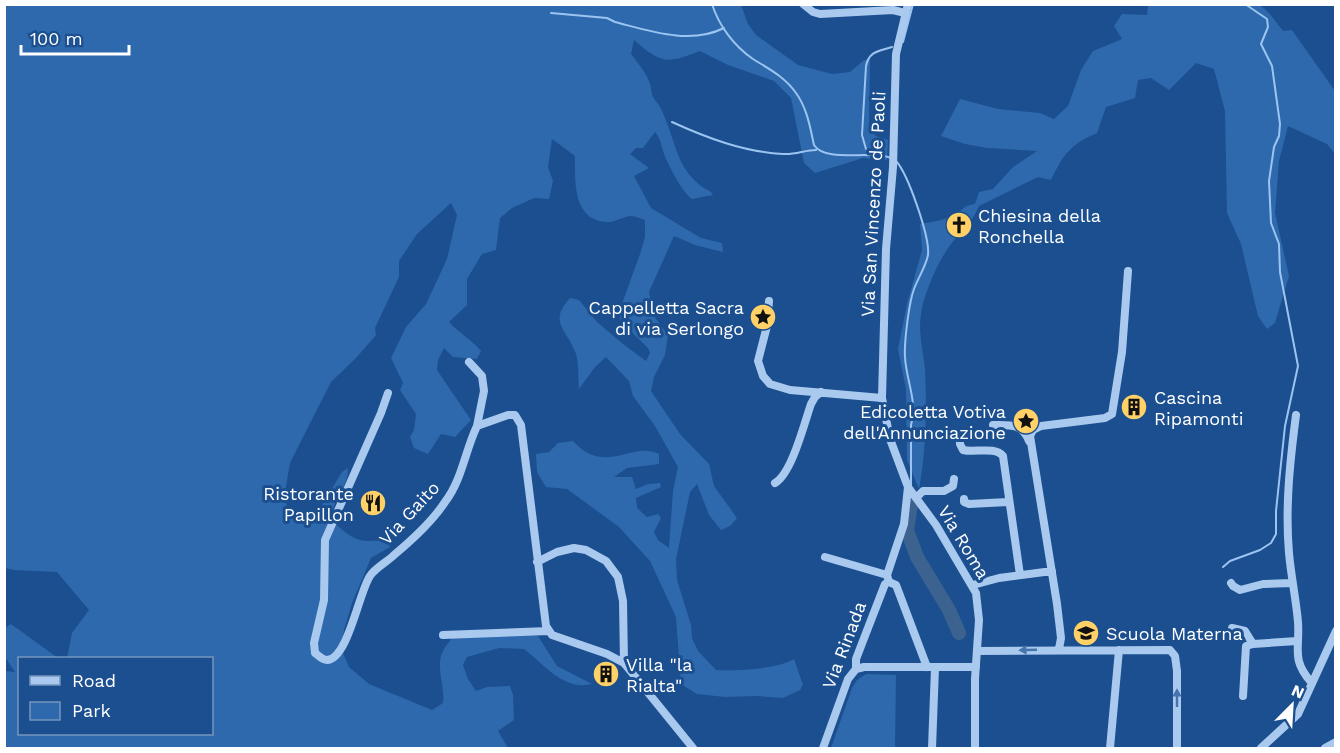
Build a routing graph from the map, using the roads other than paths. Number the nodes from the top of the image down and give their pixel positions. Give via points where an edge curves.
1 (803, 4) edge
2 (906, 9) edge
3 (1128, 271) dead end
4 (769, 301) dead end
5 (469, 362) dead end
6 (821, 392) junction
7 (388, 393) dead end
8 (882, 398) junction
9 (1296, 415) dead end
10 (993, 425) dead end
11 (477, 426) junction
12 (960, 432) dead end
13 (1030, 444) junction
14 (954, 479) dead end
15 (775, 483) dead end
16 (908, 487) junction
17 (916, 498) junction
18 (964, 499) dead end
19 (1008, 502) junction
20 (825, 557) dead end
21 (537, 562) junction
22 (1052, 571) junction
23 (1020, 575) junction
24 (888, 579) junction
25 (1231, 583) dead end
26 (1292, 583) junction
27 (973, 585) junction
28 (1232, 628) dead end
29 (549, 630) junction
30 (1335, 631) edge
31 (443, 635) dead end
32 (1297, 641) junction
33 (1252, 644) junction
34 (1059, 649) junction
35 (1119, 650) junction
36 (978, 651) junction
37 (624, 663) junction
38 (976, 667) junction
39 (931, 668) junction
40 (856, 669) junction
41 (1311, 682) junction
42 (1243, 696) dead end
43 (1335, 742) edge
44 (693, 748) edge
45 (823, 748) edge
46 (932, 748) edge
47 (975, 748) edge
48 (1110, 748) edge
49 (1177, 748) edge
50 (1261, 748) edge
51 (1324, 748) edge

1 - 2 street, Via San Vincenzo de Paoli via 820,14
2 - 8 street, Via San Vincenzo de Paoli via 897,54
3 - 13 street via 1122,352 1112,414 1041,426 1033,430
4 - 6 street via 758,361 763,376 777,388
5 - 11 street via 483,376
6 - 8 street
6 - 15 street via 811,404 788,466
7 - 11 street, Via Gaito via 325,540 324,600 314,643 315,653 323,660 334,656 347,638 370,574 407,544 444,504 457,484
8 - 16 street, Via Roma via 890,439
9 - 26 street via 1287,497
10 - 13 street via 1024,430
11 - 21 street via 508,415 519,419
12 - 19 street via 963,450 1002,454
13 - 22 street
14 - 17 street via 948,490 923,491
16 - 17 street, Via Roma
16 - 24 street, Via Rinada via 904,524
17 - 27 street, Via Roma
18 - 19 street via 969,504
19 - 23 street
20 - 24 street
21 - 29 street
21 - 37 street via 574,548 606,561 618,576 623,602
22 - 23 street
22 - 34 street
23 - 27 street
24 - 39 street via 896,585
24 - 40 street, Via Rinada via 856,659
25 - 26 street via 1240,590
26 - 32 street
27 - 36 street, Via Roma via 978,604
28 - 33 street via 1245,631
29 - 31 street
29 - 37 street via 552,635
30 - 41 street
32 - 33 street
32 - 41 street via 1297,658
33 - 42 street via 1246,646
34 - 35 street
34 -> 36 street
35 - 48 street
49 -> 35 street via 1176,656 1170,650
36 - 38 street, Via Roma
37 - 44 street
38 - 39 street
38 - 47 street, Via Roma
39 - 40 street
39 - 46 street
40 - 45 street, Via Rinada via 848,679
41 - 50 street via 1298,714
43 - 51 street

